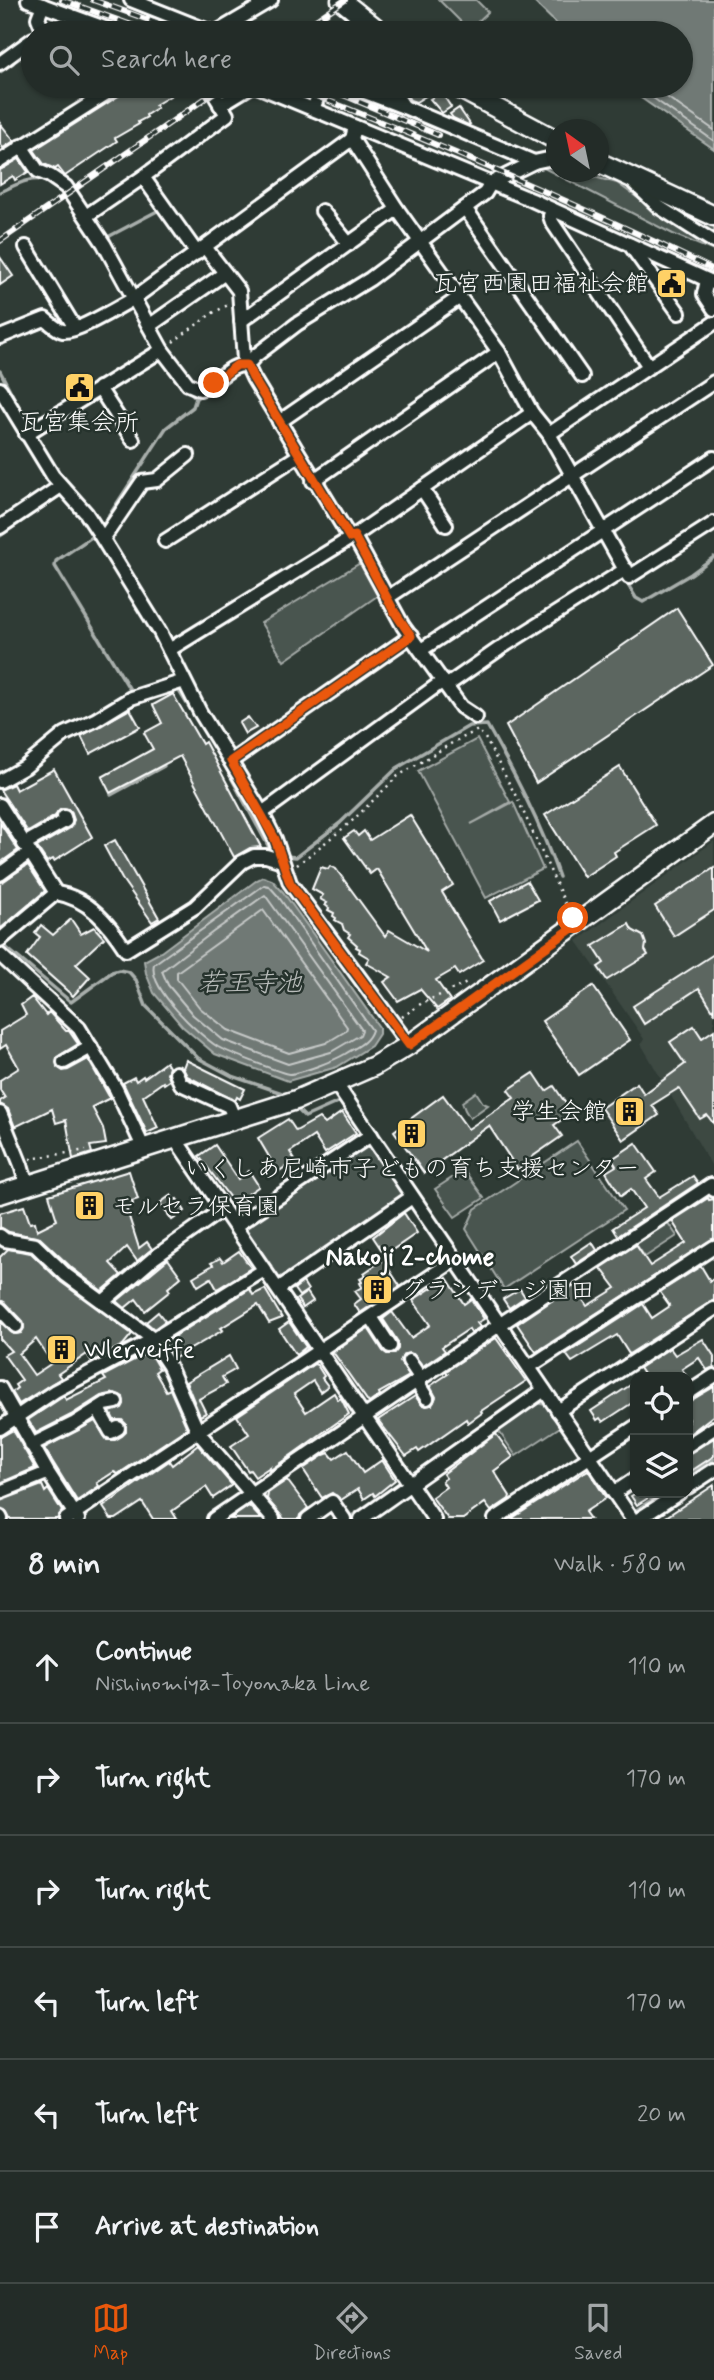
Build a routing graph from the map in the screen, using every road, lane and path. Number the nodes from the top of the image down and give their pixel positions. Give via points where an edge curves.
1 (28, 0) edge
2 (131, 0) edge
3 (170, 0) edge
4 (271, 0) edge
5 (341, 0) edge
6 (43, 5) junction
7 (165, 14) junction
8 (39, 21) edge
9 (86, 21) edge
10 (183, 21) edge
11 (235, 21) edge
12 (367, 21) edge
13 (21, 48) edge
14 (0, 63) edge
15 (96, 98) edge
16 (225, 98) edge
17 (286, 98) edge
18 (317, 98) edge
19 (380, 98) edge
20 (398, 98) edge
21 (477, 98) edge
22 (92, 100) joint
23 (404, 107) junction
24 (313, 109) junction
25 (354, 133) junction
26 (546, 135) edge
27 (21, 146) junction
28 (546, 159) edge
29 (0, 161) edge
30 (534, 162) junction
31 (609, 168) edge
32 (609, 172) edge
33 (624, 176) junction
34 (144, 177) junction
35 (491, 183) junction
36 (465, 208) junction
37 (397, 209) junction
38 (553, 210) junction
39 (322, 211) dead end
40 (86, 216) junction
41 (714, 216) edge
42 (421, 242) junction
43 (714, 242) edge
44 (349, 244) junction
45 (629, 244) junction
46 (26, 247) dead end
47 (201, 250) junction
48 (225, 272) junction
49 (710, 281) edge
50 (460, 297) junction
51 (133, 299) junction
52 (236, 302) dead end
53 (714, 309) edge
54 (679, 313) dead end
55 (241, 321) junction
56 (714, 323) edge
57 (149, 326) junction
58 (75, 328) junction
59 (0, 337) edge
60 (162, 350) junction
61 (499, 352) junction
62 (247, 365) junction
63 (649, 365) junction
64 (582, 376) dead end
65 (714, 382) edge
66 (99, 388) junction
67 (0, 389) edge
68 (4, 408) edge
69 (532, 413) junction
70 (279, 422) junction
71 (26, 434) junction
72 (549, 434) junction
73 (133, 440) dead end
74 (188, 455) dead end
75 (298, 456) junction
76 (714, 458) edge
77 (573, 477) junction
78 (313, 481) junction
79 (61, 486) junction
80 (422, 489) junction
81 (714, 523) edge
82 (446, 525) dead end
83 (0, 527) edge
84 (603, 530) junction
85 (352, 537) junction
86 (103, 539) junction
87 (165, 541) dead end
88 (625, 569) junction
89 (387, 598) junction
90 (411, 636) junction
91 (169, 650) junction
92 (421, 650) junction
93 (184, 681) junction
94 (445, 683) junction
95 (476, 717) dead end
96 (231, 761) junction
97 (0, 781) edge
98 (1, 807) edge
99 (262, 813) junction
100 (64, 817) dead end
101 (714, 824) edge
102 (26, 848) junction
103 (284, 866) junction
104 (0, 874) edge
105 (56, 893) junction
106 (578, 924) junction
107 (1, 940) edge
108 (0, 955) edge
109 (470, 982) dead end
110 (393, 1023) junction
111 (409, 1045) junction
112 (91, 1047) junction
113 (64, 1062) dead end
114 (176, 1073) dead end
115 (336, 1084) junction
116 (0, 1113) edge
117 (235, 1120) junction
118 (370, 1135) junction
119 (176, 1140) junction
120 (96, 1148) dead end
121 (144, 1149) junction
122 (20, 1161) junction
123 (27, 1185) junction
124 (714, 1189) edge
125 (0, 1194) edge
126 (412, 1197) junction
127 (223, 1209) junction
128 (235, 1226) junction
129 (4, 1238) edge
130 (714, 1247) edge
131 (0, 1253) edge
132 (455, 1260) junction
133 (264, 1270) junction
134 (278, 1289) junction
135 (104, 1301) junction
136 (0, 1308) edge
137 (714, 1309) edge
138 (371, 1317) junction
139 (504, 1322) junction
140 (16, 1326) dead end
141 (152, 1340) junction
142 (390, 1346) dead end
143 (320, 1351) junction
144 (409, 1361) dead end
145 (533, 1364) junction
146 (714, 1376) edge
147 (419, 1380) junction
148 (0, 1388) edge
149 (544, 1390) junction
150 (693, 1390) edge
151 (428, 1398) dead end
152 (116, 1402) dead end
153 (562, 1408) junction
154 (98, 1409) junction
155 (365, 1417) junction
156 (16, 1419) junction
157 (0, 1428) edge
158 (118, 1428) dead end
159 (714, 1428) edge
160 (630, 1430) edge
161 (198, 1432) junction
162 (693, 1442) edge
163 (31, 1445) junction
164 (594, 1454) junction
165 (714, 1470) edge
166 (47, 1472) junction
167 (411, 1484) junction
168 (693, 1484) edge
169 (623, 1488) edge
170 (0, 1492) edge
171 (253, 1493) junction
172 (671, 1498) edge
173 (73, 1517) edge
174 (214, 1519) edge
175 (274, 1519) edge
176 (308, 1519) edge
177 (344, 1519) edge
178 (362, 1519) edge
179 (434, 1519) edge
180 (495, 1519) edge
181 (632, 1519) edge
182 (639, 1519) edge

1 - 6 street
2 - 7 street
3 - 7 street
4 - 11 street
5 - 12 main road
6 - 8 street
6 - 9 street
7 - 10 street
13 - 14 street
15 - 22 street
16 - 34 street via 218,101 227,115
17 - 24 street
18 - 24 street
19 - 23 street
20 - 23 street
21 - 26 main road
22 - 27 street
23 - 30 street
24 - 25 street
25 - 35 street
25 - 37 street
25 - 47 street
27 - 29 street
27 - 40 street via 38,171 66,187
28 - 30 street
30 - 35 street
31 - 33 main road
32 - 33 street
33 - 41 main road
33 - 43 street via 659,207
34 - 40 street
34 - 47 street
35 - 36 street
35 - 38 street
36 - 42 street
36 - 64 street
37 - 42 street
37 - 44 street
38 - 45 street
38 - 63 street via 552,222
39 - 44 street
40 - 51 street
42 - 50 street
42 - 62 street via 298,324
44 - 55 street
45 - 49 street
45 - 54 street
46 - 58 street
47 - 48 street
47 - 51 street
48 - 55 street via 239,291
48 - 57 street
49 - 53 street via 704,294
50 - 61 street
50 - 70 street
51 - 57 street
51 - 58 street
52 - 60 path via 211,314
55 - 62 street
56 - 63 street
57 - 60 street
58 - 59 street via 63,331 45,319
60 - 62 street via 193,388 207,388 237,365
60 - 66 street
61 - 69 street
61 - 78 street
62 - 70 street
63 - 72 street
65 - 77 street
66 - 71 street
66 - 73 street
67 - 68 street
68 - 71 street
69 - 72 street
69 - 80 street
70 - 75 street
71 - 79 street
72 - 77 street
74 - 86 street via 157,480 142,482
75 - 78 street
75 - 87 street via 243,497 185,534
76 - 84 street
77 - 84 street
77 - 89 street
78 - 85 street
79 - 83 street
79 - 86 street
80 - 82 street
80 - 85 street
81 - 88 street via 633,576
84 - 88 street
84 - 92 street
85 - 89 street
85 - 91 street
86 - 91 street
88 - 94 street
89 - 90 street
90 - 92 street
90 - 96 street
91 - 93 street
92 - 94 street
93 - 96 street
93 - 97 street via 131,698 65,734
94 - 95 street via 461,707
94 - 99 street
96 - 99 street
98 - 102 street
99 - 103 street
100 - 102 street via 65,821
101 - 106 main road
102 - 104 street
102 - 105 street
103 - 105 street via 265,856 242,862 195,907 126,950 95,911 70,895
103 - 106 path via 301,862 331,839 398,776 478,730
103 - 110 street via 290,883
105 - 107 street
106 - 111 main road
108 - 112 street via 71,1019
109 - 110 path via 422,1003
110 - 111 street
111 - 115 main road
112 - 113 street
112 - 121 street
114 - 117 street via 181,1084 229,1106
115 - 117 main road
115 - 118 street
116 - 122 street
117 - 119 main road
118 - 126 street
118 - 128 street
119 - 121 main road
119 - 127 street
120 - 122 path
121 - 123 main road
122 - 123 street
123 - 125 main road
124 - 139 street via 711,1185
126 - 132 street
126 - 134 street
127 - 128 street
127 - 135 street via 155,1257
128 - 133 street
129 - 131 street
129 - 135 street via 35,1245 66,1275
130 - 145 street
132 - 138 street
132 - 139 street
133 - 134 street
133 - 141 street
134 - 143 street
135 - 141 street
136 - 140 street
137 - 153 street
138 - 142 street
138 - 143 street
139 - 145 street
139 - 147 street
141 - 156 street via 63,1386
141 - 161 street via 169,1366
143 - 155 street
143 - 161 street
144 - 147 street
145 - 149 street
146 - 150 street
147 - 151 street
147 - 155 street
148 - 156 street
149 - 153 street
149 - 167 street
152 - 154 street
153 - 164 street
154 - 158 street via 111,1432
154 - 163 street
155 - 167 street
155 - 171 street
156 - 157 street
156 - 163 street
159 - 162 street
160 - 164 street
161 - 171 street
161 - 173 street
163 - 166 street
164 - 169 street
164 - 180 street
165 - 168 street
166 - 170 street
166 - 173 street
167 - 178 street
167 - 179 street
169 - 181 street
171 - 174 street
171 - 175 street
172 - 182 street
176 - 177 street via 332,1502

